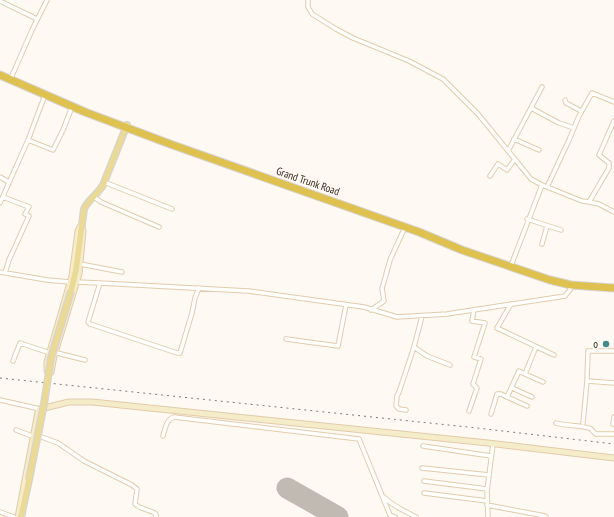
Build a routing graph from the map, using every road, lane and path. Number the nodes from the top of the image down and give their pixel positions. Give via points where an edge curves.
1 (47, 0) edge
2 (308, 0) edge
3 (2, 1) edge
4 (37, 18) junction
5 (0, 74) edge
6 (11, 78) junction
7 (542, 87) dead end
8 (45, 95) junction
9 (565, 100) dead end
10 (614, 102) edge
11 (72, 107) junction
12 (531, 108) junction
13 (581, 111) junction
14 (614, 121) edge
15 (126, 126) junction
16 (574, 128) junction
17 (514, 139) junction
18 (28, 140) junction
19 (538, 150) dead end
20 (508, 151) junction
21 (515, 159) junction
22 (490, 176) dead end
23 (0, 178) edge
24 (9, 182) junction
25 (104, 182) junction
26 (542, 185) junction
27 (546, 187) junction
28 (3, 197) junction
29 (94, 197) junction
30 (589, 202) junction
31 (0, 203) edge
32 (172, 209) dead end
33 (614, 212) edge
34 (528, 219) junction
35 (81, 225) junction
36 (547, 226) junction
37 (159, 227) dead end
38 (405, 227) junction
39 (561, 230) dead end
40 (542, 244) dead end
41 (512, 263) junction
42 (80, 264) junction
43 (0, 272) edge
44 (122, 272) dead end
45 (6, 273) junction
46 (70, 282) junction
47 (77, 282) junction
48 (100, 283) junction
49 (614, 284) edge
50 (572, 285) junction
51 (199, 288) junction
52 (614, 288) edge
53 (511, 304) junction
54 (346, 305) junction
55 (371, 310) junction
56 (474, 310) junction
57 (422, 316) junction
58 (286, 339) dead end
59 (414, 347) junction
60 (536, 347) junction
61 (614, 351) edge
62 (51, 352) junction
63 (554, 355) dead end
64 (85, 360) dead end
65 (13, 361) dead end
66 (450, 365) dead end
67 (524, 374) junction
68 (587, 381) junction
69 (543, 382) dead end
70 (614, 383) edge
71 (512, 388) junction
72 (507, 397) junction
73 (532, 397) dead end
74 (0, 400) edge
75 (527, 406) dead end
76 (47, 407) junction
77 (40, 409) junction
78 (406, 410) dead end
79 (469, 411) dead end
80 (490, 414) dead end
81 (614, 418) edge
82 (556, 423) dead end
83 (583, 423) dead end
84 (614, 424) edge
85 (16, 430) dead end
86 (614, 434) edge
87 (36, 436) junction
88 (163, 436) dead end
89 (493, 444) junction
90 (422, 446) dead end
91 (491, 456) junction
92 (614, 458) edge
93 (422, 468) dead end
94 (489, 475) junction
95 (424, 481) dead end
96 (487, 489) junction
97 (424, 493) dead end
98 (382, 494) junction
99 (487, 501) junction
100 (488, 505) junction
101 (0, 512) edge
102 (14, 517) edge
103 (21, 517) edge
104 (156, 517) edge
105 (395, 517) edge
106 (416, 517) edge
107 (488, 517) edge
108 (546, 517) edge

1 - 4 street
2 - 20 street via 312,14 336,29 443,79 478,114
3 - 4 street
4 - 6 street
5 - 6 highway, Grand Trunk Road
5 - 8 highway, Grand Trunk Road
6 - 15 highway, Grand Trunk Road
7 - 12 street
8 - 11 highway, Grand Trunk Road
8 - 18 street
9 - 13 street
10 - 13 street via 592,93
11 - 15 highway, Grand Trunk Road
11 - 18 street via 53,150
12 - 16 street
12 - 17 street
13 - 16 street
14 - 30 street via 599,155 609,163 609,168
15 - 25 main road
15 - 38 highway, Grand Trunk Road
15 - 41 highway, Grand Trunk Road via 409,224
16 - 27 street
17 - 19 street
17 - 20 street
18 - 24 street
20 - 21 street
21 - 22 street via 507,170 498,164
21 - 26 street via 531,179
23 - 24 street
24 - 28 street
25 - 29 main road
25 - 32 street
26 - 27 street
26 - 34 street
27 - 30 street
28 - 31 street
28 - 45 street via 29,207 25,214 30,216 9,260
29 - 35 main road via 86,205
29 - 37 street via 100,202
30 - 33 street
34 - 36 street
34 - 41 street
35 - 42 main road via 84,231
35 - 46 main road
35 - 103 main road, bridge via 76,270 51,358
36 - 39 street
36 - 40 street
38 - 50 highway, Grand Trunk Road via 462,250 558,283
38 - 55 street via 390,260 382,288 384,301
41 - 49 highway, Grand Trunk Road via 564,280
42 - 44 street
42 - 47 main road
43 - 45 street
45 - 46 street
46 - 62 main road
47 - 48 street
47 - 62 main road
48 - 51 street
48 - 51 street via 90,313 90,324 177,353 180,353
50 - 52 highway, Grand Trunk Road
50 - 53 street via 565,296
51 - 54 street via 248,291
53 - 56 street
53 - 60 street via 497,328
54 - 55 street
54 - 58 street via 338,346
55 - 57 street via 398,317
56 - 57 street
56 - 79 street via 472,321 485,323 474,357 481,359 473,384 477,388
57 - 59 street
59 - 66 street via 427,356
59 - 78 street via 397,396 396,406
60 - 63 street
60 - 67 street
61 - 68 street via 588,351
62 - 64 street
62 - 65 street via 20,343
67 - 69 street
67 - 71 street via 519,371
68 - 70 street
68 - 83 street
71 - 72 street
71 - 73 street
72 - 75 street
72 - 80 street via 497,394
74 - 77 street
76 - 77 main road
76 - 87 main road
76 - 89 main road via 69,402 92,402
77 - 87 main road
81 - 84 street
82 - 86 street via 583,426 596,434
85 - 87 street
87 - 103 main road
87 - 104 street via 58,443 84,461 132,485 137,489 135,504 139,508 154,512
88 - 98 street via 167,422 174,418 359,439
89 - 91 street
89 - 92 main road
90 - 91 street
91 - 94 street
93 - 94 street
94 - 96 street
95 - 96 street
96 - 99 street
97 - 99 street
98 - 105 street via 390,515
98 - 106 street via 387,500
99 - 100 street
100 - 107 street
100 - 108 street
101 - 102 street

